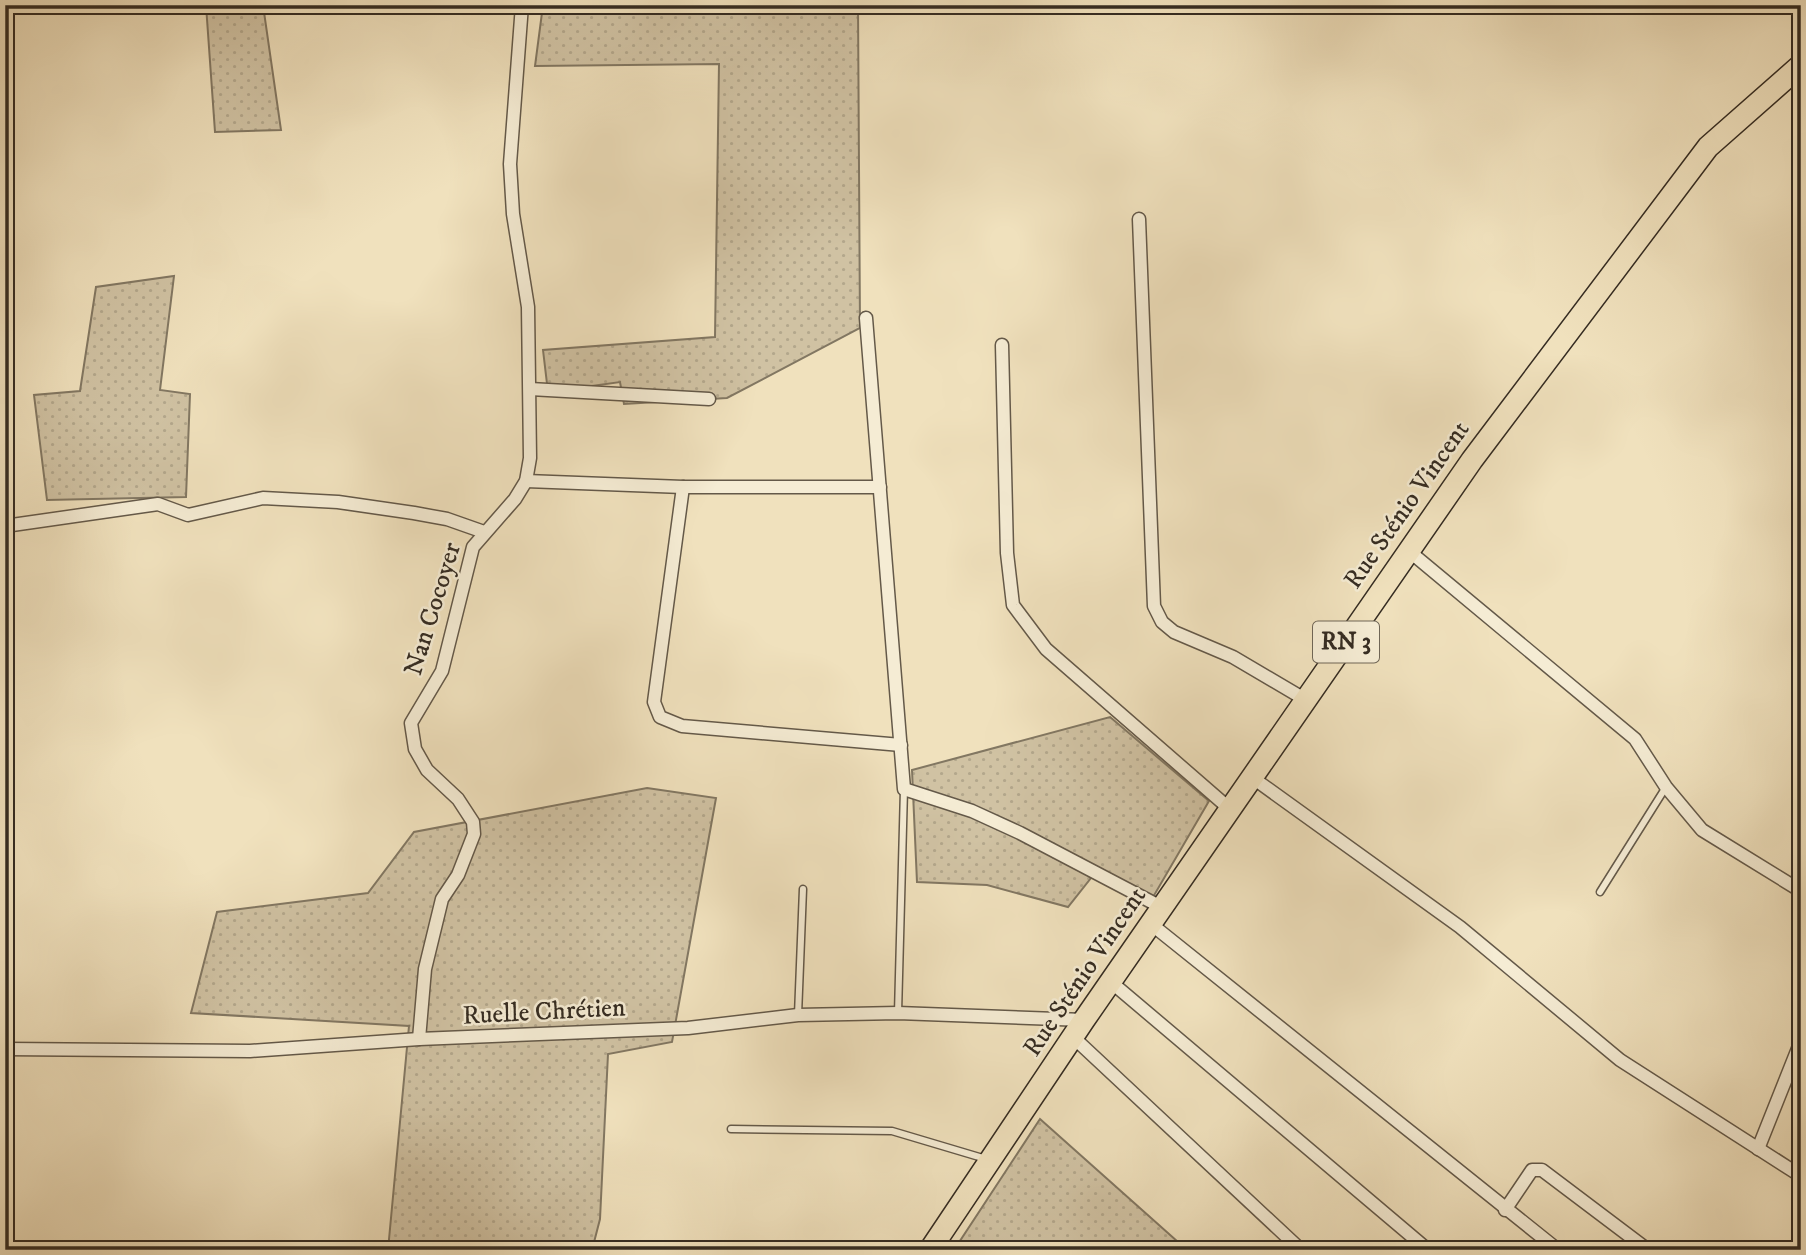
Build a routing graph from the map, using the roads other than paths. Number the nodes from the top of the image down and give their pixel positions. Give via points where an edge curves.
1 (522, 5) edge
2 (1801, 65) edge
3 (1139, 219) dead end
4 (866, 318) dead end
5 (1002, 345) dead end
6 (530, 389) junction
7 (709, 399) dead end
8 (526, 481) junction
9 (683, 487) junction
10 (880, 487) junction
11 (5, 526) edge
12 (484, 532) junction
13 (1409, 551) junction
14 (1306, 700) junction
15 (901, 745) junction
16 (1253, 778) junction
17 (1666, 787) junction
18 (904, 789) junction
19 (1231, 810) junction
20 (803, 889) dead end
21 (1801, 891) edge
22 (1600, 892) dead end
23 (1157, 916) junction
24 (1111, 982) junction
25 (898, 1013) junction
26 (798, 1016) junction
27 (1078, 1029) junction
28 (419, 1040) junction
29 (1801, 1041) edge
30 (5, 1049) edge
31 (731, 1129) dead end
32 (1758, 1149) junction
33 (991, 1160) junction
34 (1801, 1176) edge
35 (1505, 1210) junction
36 (930, 1250) edge
37 (1301, 1250) edge
38 (1428, 1250) edge
39 (1558, 1250) edge
40 (1648, 1250) edge

1 - 6 street, Nan Cocoyer via 510,164 528,307
2 - 13 main road, Rue Sténio Vincent / RN 3 via 1708,147
3 - 14 street via 1154,606 1174,632 1233,657
4 - 10 street
5 - 19 street via 1007,553 1013,605 1046,649
6 - 7 street
6 - 8 street, Nan Cocoyer
8 - 9 street
8 - 12 street, Nan Cocoyer via 502,517
9 - 10 street
9 - 15 street via 654,702 660,717 682,726
10 - 15 street
11 - 12 street via 158,504 188,515 263,498 414,513
12 - 28 street, Nan Cocoyer via 473,547 442,671 411,723 415,749 428,770 458,799 473,822 474,834 458,875 442,899 425,969
13 - 14 main road, Rue Sténio Vincent / RN 3
13 - 17 street via 1635,739
14 - 16 main road, Rue Sténio Vincent / RN 3
15 - 18 street
16 - 19 main road, Rue Sténio Vincent / RN 3
16 - 32 street via 1460,927 1620,1060
17 - 21 street via 1702,830
17 - 22 lane
18 - 23 street via 972,811
18 - 25 lane
19 - 23 main road, Rue Sténio Vincent / RN 3
20 - 26 lane
23 - 24 main road, Rue Sténio Vincent / RN 3
23 - 35 street
24 - 27 main road, Rue Sténio Vincent / RN 3
24 - 38 street
25 - 26 street, Ruelle Chrétien
25 - 27 street, Ruelle Chrétien
26 - 28 street, Ruelle Chrétien via 688,1028
27 - 33 main road, Rue Sténio Vincent / RN 3
27 - 37 street
28 - 30 street, Ruelle Chrétien via 250,1051
29 - 32 street
31 - 33 lane via 892,1131
32 - 34 street
33 - 36 main road, Rue Sténio Vincent / RN 3
35 - 39 street
35 - 40 street via 1532,1170 1542,1170

